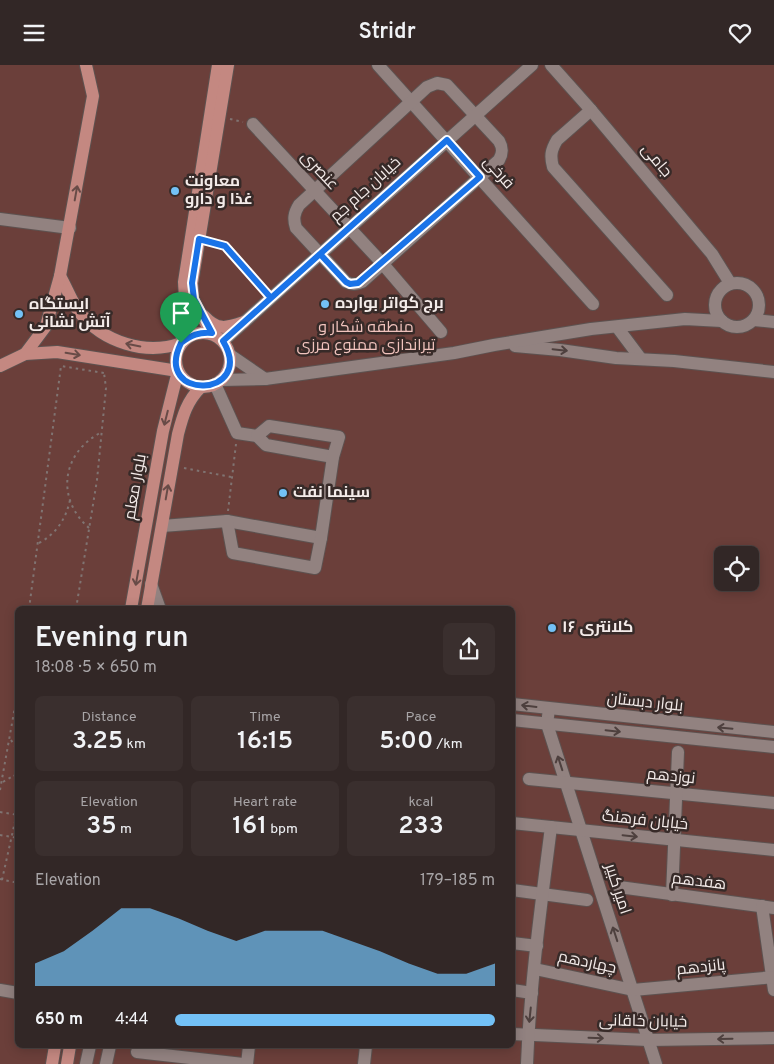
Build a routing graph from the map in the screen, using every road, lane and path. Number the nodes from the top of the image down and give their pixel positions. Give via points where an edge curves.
1 (80, 65) edge
2 (86, 65) edge
3 (218, 65) edge
4 (228, 65) edge
5 (378, 65) edge
6 (532, 65) edge
7 (550, 65) edge
8 (89, 79) junction
9 (411, 102) junction
10 (591, 110) junction
11 (475, 115) junction
12 (219, 117) junction
13 (253, 124) joint
14 (447, 140) junction
15 (480, 177) junction
16 (315, 190) junction
17 (0, 219) edge
18 (349, 227) junction
19 (70, 228) junction
20 (199, 239) junction
21 (320, 254) junction
22 (382, 263) junction
23 (60, 276) junction
24 (730, 283) junction
25 (667, 295) dead end
26 (271, 298) junction
27 (593, 305) dead end
28 (198, 309) junction
29 (754, 320) junction
30 (722, 321) junction
31 (244, 322) junction
32 (774, 322) edge
33 (617, 327) junction
34 (442, 332) dead end
35 (212, 333) junction
36 (223, 341) junction
37 (181, 343) junction
38 (494, 345) junction
39 (25, 353) junction
40 (230, 355) junction
41 (102, 359) junction
42 (641, 359) junction
43 (0, 366) edge
44 (178, 371) junction
45 (774, 372) edge
46 (104, 373) junction
47 (265, 379) junction
48 (218, 382) junction
49 (201, 387) junction
50 (102, 432) junction
51 (237, 433) junction
52 (257, 436) junction
53 (333, 457) junction
54 (172, 465) junction
55 (232, 477) junction
56 (70, 500) junction
57 (227, 521) junction
58 (162, 526) junction
59 (89, 528) junction
60 (321, 538) junction
61 (38, 543) junction
62 (151, 584) junction
63 (29, 606) edge
64 (76, 606) edge
65 (132, 606) edge
66 (147, 606) edge
67 (159, 606) edge
68 (515, 704) edge
69 (549, 709) junction
70 (15, 711) edge
71 (515, 719) edge
72 (547, 724) junction
73 (774, 733) edge
74 (10, 739) junction
75 (15, 746) edge
76 (774, 747) edge
77 (678, 752) dead end
78 (14, 775) edge
79 (529, 779) dead end
80 (566, 782) junction
81 (1, 783) junction
82 (0, 790) edge
83 (678, 794) junction
84 (774, 803) edge
85 (0, 812) edge
86 (15, 815) edge
87 (15, 822) edge
88 (515, 823) edge
89 (551, 827) junction
90 (581, 831) junction
91 (0, 835) edge
92 (11, 837) junction
93 (15, 838) edge
94 (675, 841) junction
95 (774, 850) edge
96 (1, 879) edge
97 (15, 882) edge
98 (619, 887) dead end
99 (515, 890) edge
100 (542, 894) junction
101 (672, 895) junction
102 (587, 900) dead end
103 (768, 907) edge
104 (515, 943) edge
105 (537, 946) junction
106 (535, 969) junction
107 (773, 977) edge
108 (0, 990) edge
109 (515, 990) edge
110 (633, 990) junction
111 (774, 990) edge
112 (15, 992) edge
113 (532, 993) junction
114 (515, 1034) edge
115 (528, 1035) junction
116 (774, 1038) edge
117 (648, 1040) junction
118 (55, 1048) edge
119 (70, 1048) edge
120 (90, 1048) edge
121 (110, 1048) edge
122 (249, 1048) edge
123 (366, 1048) edge
124 (137, 1052) dead end
125 (221, 1063) edge
126 (52, 1064) edge
127 (67, 1064) edge
128 (86, 1064) edge
129 (106, 1064) edge
130 (243, 1064) edge
131 (247, 1064) edge
132 (364, 1064) edge
133 (527, 1064) edge
134 (656, 1064) edge

1 - 8 main road
2 - 8 main road
3 - 37 main road via 185,272 186,317
4 - 12 main road
5 - 9 street, فرخی
6 - 11 street, خیابان جام جم
7 - 10 street, جامی
19 -> 8 main road via 93,96
9 - 11 street via 427,87 442,83
9 - 14 street, فرخی
9 - 16 street
10 - 24 street, جامی via 712,254
10 - 25 street via 553,147 550,157 553,167
11 - 14 street, خیابان جام جم
11 - 15 street via 499,141 502,151 499,159
12 - 13 path
12 - 20 main road
13 - 16 street, عنصری
14 - 15 street, فرخی
14 - 18 street, خیابان جام جم
15 - 22 street
15 - 27 street, فرخی
16 - 18 street, عنصری
16 - 21 street via 299,205 294,222
17 - 19 street
18 - 21 street, خیابان جام جم
18 - 22 street, عنصری
19 - 23 main road
20 - 26 path via 225,246
20 - 28 main road via 192,283
21 - 22 street via 350,284 362,281
21 - 26 street, خیابان جام جم
22 - 34 street, عنصری
37 -> 23 main road via 163,348 145,347 106,337 79,312
23 - 39 main road via 46,326
24 - 29 street via 742,283 752,288 759,298 760,309
24 - 30 street via 720,289 715,300 716,312
26 - 31 street, خیابان جام جم
28 - 31 main road via 211,323 220,327
28 - 35 main road
29 - 30 street via 744,326 732,327
29 - 32 street
30 - 33 street via 685,319
31 - 36 street, خیابان جام جم
33 - 38 street
33 - 42 street
35 - 36 main road
35 - 37 main road via 198,333
36 - 40 main road
37 - 44 main road via 176,363
38 -> 42 street
38 - 47 street
39 -> 41 main road via 57,352
39 - 43 main road
40 - 47 street
40 - 48 main road via 227,372
41 - 44 main road
41 - 46 path
42 - 45 street
44 - 49 main road via 192,385
44 -> 65 main road, بلوار معلم via 163,431
46 - 50 path via 106,388
46 - 61 path via 61,366
47 - 48 street
48 - 49 main road
48 - 51 street
49 - 54 main road, بلوار معلم via 184,409
50 - 56 path via 88,440 73,459 67,483
50 - 59 path
51 - 52 street
51 - 55 path
52 - 53 street via 266,445
52 - 53 street via 269,425 339,437
53 - 60 street
54 - 55 path
58 -> 54 main road, بلوار معلم
55 - 57 path
56 - 59 path via 77,516
56 - 61 path via 57,529
57 - 58 street
57 - 60 street
57 - 60 street via 233,553 315,568
58 - 62 main road, بلوار معلم
59 - 64 path
61 - 63 path
62 - 66 main road, بلوار معلم
62 - 67 street
69 -> 68 street, بلوار دبستان
69 - 72 street
73 -> 69 street, بلوار دبستان
70 - 74 path
71 - 72 street, بلوار دبستان
72 -> 76 street, بلوار دبستان
80 -> 72 street, امیر کبیر
74 - 75 path
74 - 81 path
77 - 83 street
78 - 81 path
79 - 80 street, نوزدهم
80 - 83 street, نوزدهم
80 - 90 street, امیر کبیر
81 - 82 path
83 - 84 street, نوزدهم
83 - 94 street
85 - 86 path
87 - 92 path
88 - 89 street, خیابان فرهنگ
89 - 90 street, خیابان فرهنگ
89 - 100 street
90 -> 94 street, خیابان فرهنگ
110 -> 90 street, امیر کبیر
91 - 92 path
92 - 93 path
92 - 96 path
94 - 95 street, خیابان فرهنگ
94 - 101 street
96 - 97 path
98 - 101 street, هفدهم
99 - 100 street
100 - 102 street
100 - 105 street
101 - 103 street, هفدهم
103 - 107 street
104 - 105 street
105 - 106 street
106 - 110 street, چهاردهم
106 - 113 street
107 - 110 street, پانزدهم
107 - 111 street
108 - 112 street
109 - 113 street
110 - 117 street, امیر کبیر
113 -> 115 street
114 - 115 street, خیابان خاقانی
115 -> 117 street, خیابان خاقانی
115 - 133 street
116 -> 117 street, خیابان خاقانی
117 - 134 street, امیر کبیر
118 - 126 main road
119 - 127 main road
120 - 128 street
121 - 129 street
122 - 131 street
123 - 132 street
124 - 125 street
125 - 130 street

